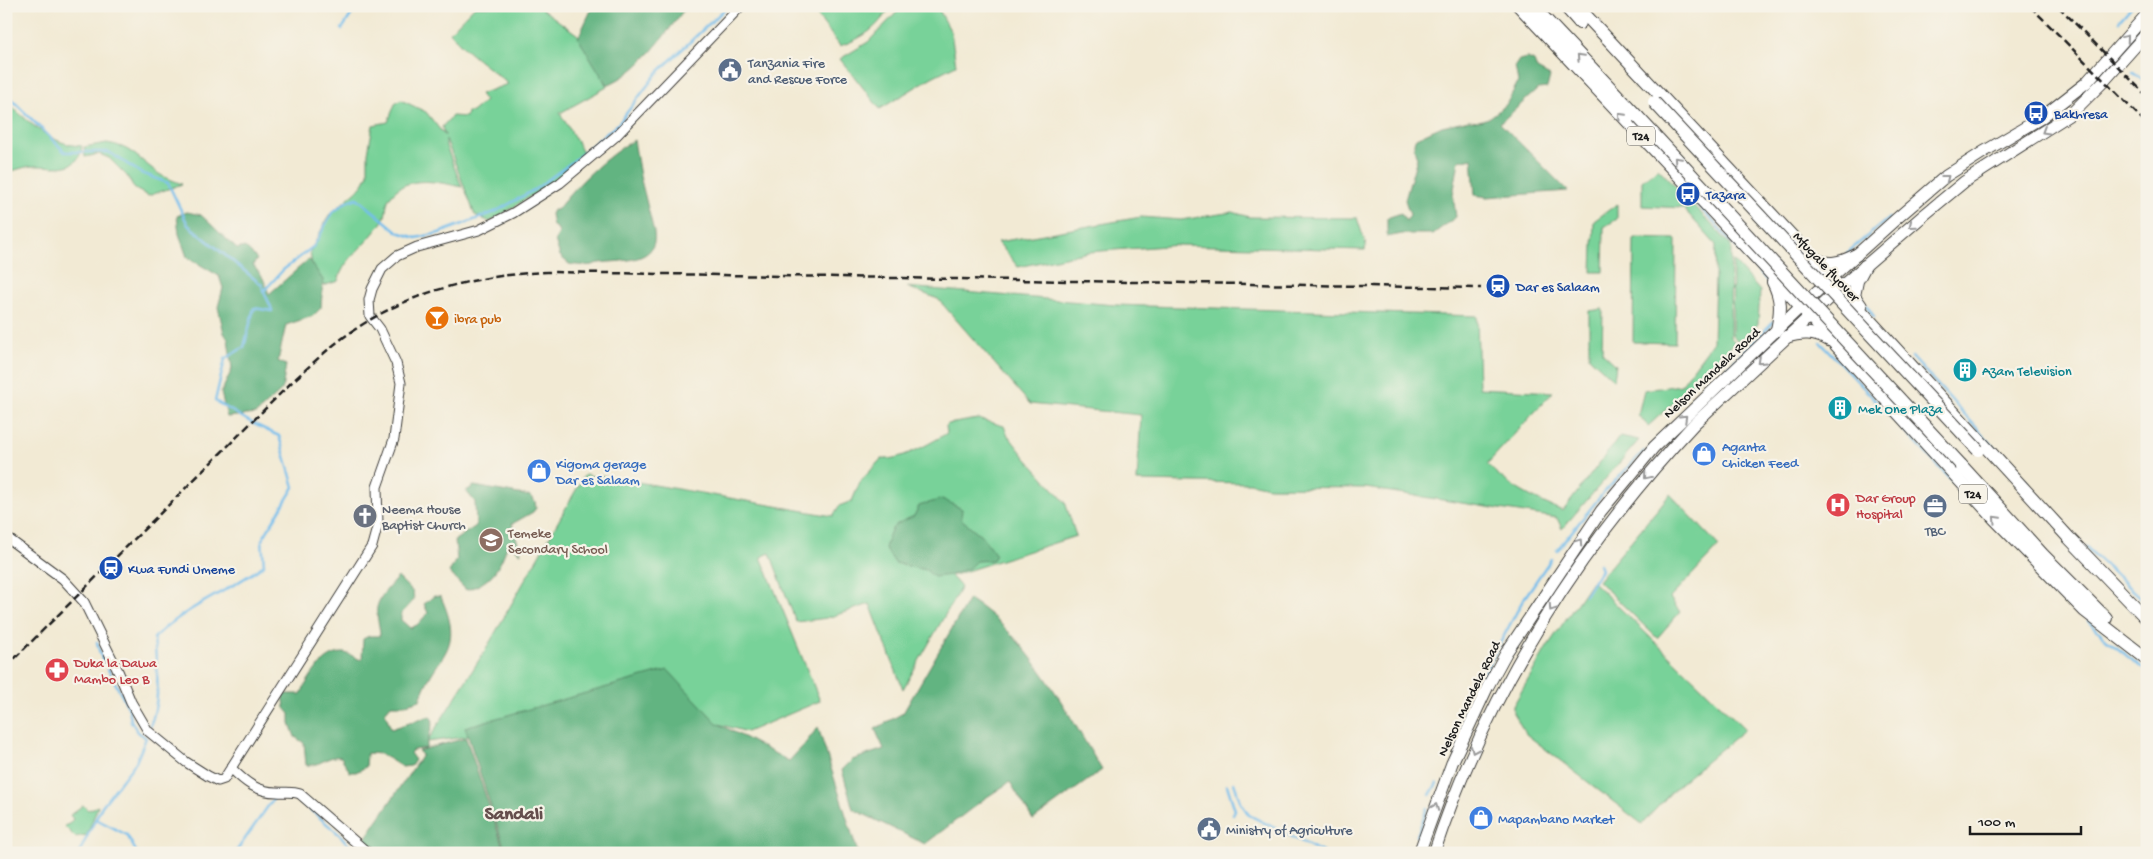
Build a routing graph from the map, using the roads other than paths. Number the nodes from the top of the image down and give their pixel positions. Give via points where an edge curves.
1 (742, 6) edge
2 (1520, 6) edge
3 (1533, 6) edge
4 (1565, 6) edge
5 (1577, 6) edge
6 (2147, 14) edge
7 (2147, 33) edge
8 (1803, 249) junction
9 (1856, 255) junction
10 (1763, 265) junction
11 (1865, 266) junction
12 (1831, 278) junction
13 (1840, 288) junction
14 (1801, 307) junction
15 (1810, 316) junction
16 (1879, 330) junction
17 (1782, 334) junction
18 (1834, 342) junction
19 (6, 537) edge
20 (2147, 619) edge
21 (2147, 624) edge
22 (2147, 655) edge
23 (2147, 659) edge
24 (232, 769) junction
25 (368, 853) edge
26 (1419, 853) edge
27 (1434, 853) edge

1 - 24 street via 616,136 560,183 488,226 417,247 397,256 382,269 369,300 370,316 380,329 401,383 394,439 377,487 378,524 372,546
10 -> 2 highway, T24
22 -> 3 highway, bridge via 2092,604 1961,466
4 - 21 highway, Mfugale flyover, bridge via 2096,577
5 - 8 highway
9 -> 6 main road, Nelson Mandela Road via 1946,176 2066,100 2101,68
7 -> 11 main road, Nelson Mandela Road via 2072,113 1964,182
8 - 9 highway via 1826,263
8 - 12 highway
9 - 12 main road, Nelson Mandela Road
10 - 14 highway, T24
10 - 17 highway via 1780,298
11 - 13 main road, Nelson Mandela Road
11 - 16 highway via 1854,296
12 - 13 highway
12 - 14 main road, Nelson Mandela Road
13 - 15 main road, Nelson Mandela Road
13 - 16 highway
14 - 15 highway, T24
14 - 17 main road, Nelson Mandela Road
15 - 17 main road, Nelson Mandela Road
15 - 18 highway, T24
16 - 20 highway
17 - 18 highway via 1811,333
26 -> 17 main road, Nelson Mandela Road via 1452,763 1488,686 1522,626 1601,511 1654,447
17 -> 27 main road, Nelson Mandela Road via 1664,456 1612,518 1516,663 1466,768
23 -> 18 highway, T24 via 2085,611 1994,518
19 - 24 street via 63,579 84,602 148,731 186,762 214,779 224,779
24 - 25 street via 247,784 275,792 300,794

